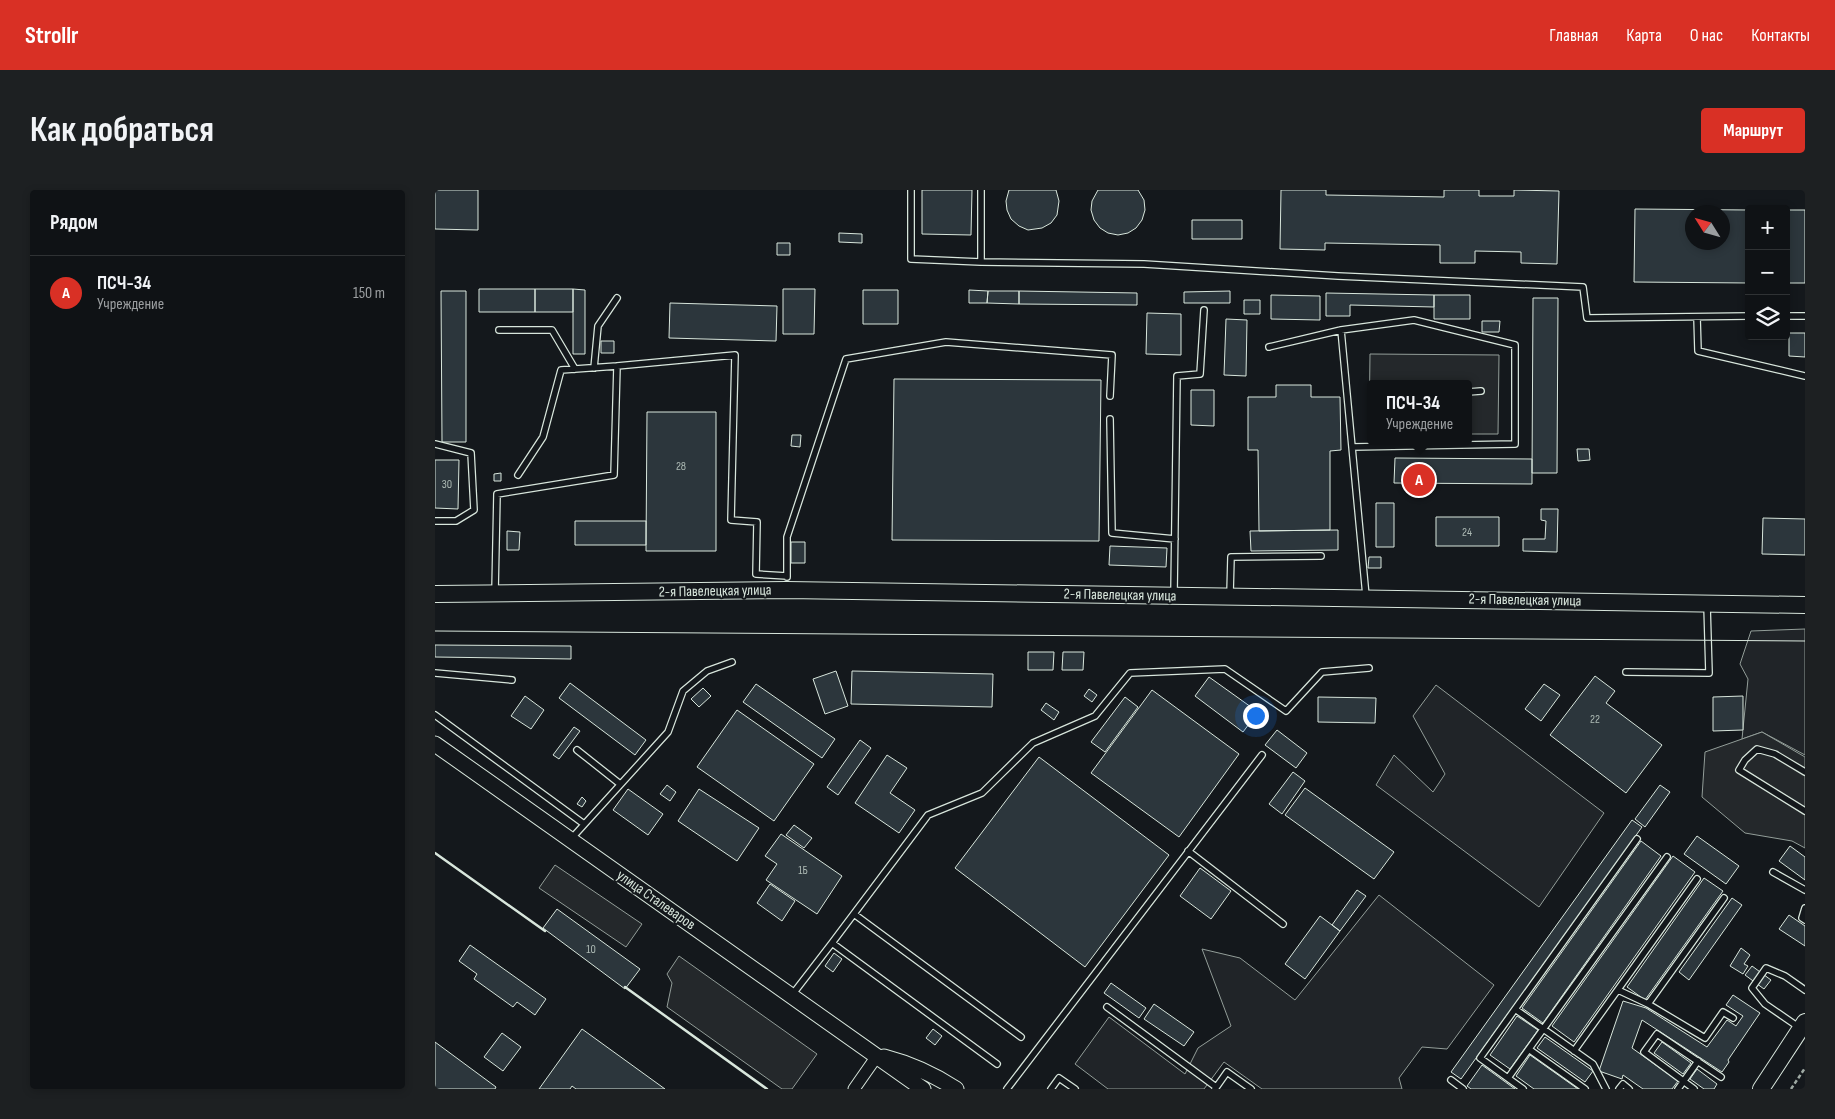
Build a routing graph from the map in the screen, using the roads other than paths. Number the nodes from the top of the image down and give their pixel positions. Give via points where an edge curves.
1 (911, 190) edge
2 (981, 190) edge
3 (981, 262) junction
4 (617, 298) dead end
5 (1203, 310) dead end
6 (1745, 316) edge
7 (1790, 316) edge
8 (1805, 316) edge
9 (1697, 317) junction
10 (499, 330) dead end
11 (1341, 330) junction
12 (1269, 347) dead end
13 (617, 366) junction
14 (594, 368) junction
15 (575, 369) junction
16 (1805, 376) edge
17 (1481, 391) dead end
18 (1472, 392) edge
19 (1110, 396) dead end
20 (1110, 419) dead end
21 (435, 444) edge
22 (1472, 444) edge
23 (1375, 445) edge
24 (1351, 447) junction
25 (518, 475) dead end
26 (435, 521) edge
27 (1175, 539) junction
28 (1321, 556) dead end
29 (787, 583) junction
30 (495, 593) junction
31 (435, 594) edge
32 (1174, 595) junction
33 (1230, 596) junction
34 (1366, 598) junction
35 (1707, 603) junction
36 (1805, 605) edge
37 (732, 662) dead end
38 (1369, 668) dead end
39 (1626, 672) dead end
40 (435, 673) edge
41 (512, 680) dead end
42 (435, 715) edge
43 (435, 744) edge
44 (577, 750) dead end
45 (1262, 755) dead end
46 (1805, 772) edge
47 (620, 784) junction
48 (1805, 811) edge
49 (584, 824) junction
50 (1637, 839) dead end
51 (571, 840) junction
52 (1188, 852) junction
53 (1667, 857) dead end
54 (1773, 872) dead end
55 (1697, 879) dead end
56 (1805, 890) edge
57 (1724, 898) dead end
58 (1805, 908) edge
59 (854, 914) junction
60 (1805, 920) edge
61 (1283, 924) dead end
62 (832, 943) junction
63 (1618, 990) junction
64 (1805, 990) edge
65 (791, 995) junction
66 (1649, 1004) junction
67 (1107, 1007) dead end
68 (1515, 1009) junction
69 (1733, 1018) dead end
70 (1803, 1025) edge
71 (1544, 1030) junction
72 (1021, 1038) dead end
73 (1530, 1050) junction
74 (1574, 1051) junction
75 (877, 1056) junction
76 (1698, 1061) junction
77 (997, 1064) dead end
78 (1721, 1077) dead end
79 (1508, 1078) junction
80 (1451, 1080) dead end
81 (1684, 1081) junction
82 (1215, 1088) edge
83 (854, 1089) edge
84 (923, 1089) edge
85 (955, 1089) edge
86 (1007, 1089) edge
87 (1051, 1089) edge
88 (1075, 1089) edge
89 (1251, 1089) edge
90 (1463, 1089) edge
91 (1523, 1089) edge
92 (1585, 1089) edge
93 (1606, 1089) edge
94 (1619, 1089) edge
95 (1629, 1089) edge
96 (1678, 1089) edge
97 (1694, 1089) edge
98 (1761, 1089) edge

1 - 3 lane via 911,259
2 - 3 lane
3 - 9 lane via 1144,264 1583,287 1587,318
4 - 14 lane via 598,326
5 - 27 lane via 1200,374 1177,376
6 - 9 lane
7 - 8 lane
9 - 16 lane via 1698,351
10 - 15 lane via 552,330
11 - 12 lane
11 - 22 lane via 1414,320 1515,345 1515,444
11 - 24 lane
13 - 14 lane
13 - 29 lane via 735,355 731,520 757,522 756,574
13 - 30 lane via 614,475 497,494
14 - 15 lane
15 - 25 lane via 561,370 543,438
17 - 18 lane
19 - 29 lane via 1111,355 946,342 846,359 787,537
20 - 27 lane via 1112,533
21 - 26 lane via 471,453 474,510 456,521
23 - 24 lane
24 - 34 lane
27 - 32 lane
28 - 33 lane via 1231,557
29 - 30 main road, 2-я Павелецкая улица
29 - 32 main road, 2-я Павелецкая улица
30 - 31 main road, 2-я Павелецкая улица
32 - 33 main road, 2-я Павелецкая улица
33 - 34 main road, 2-я Павелецкая улица
34 - 35 main road, 2-я Павелецкая улица
35 - 36 main road, 2-я Павелецкая улица
35 - 39 lane via 1709,673
37 - 47 lane via 707,671 683,691 668,732
38 - 59 lane via 1322,672 1286,712 1225,670 1131,673 1095,716 1033,743 982,793 928,815
40 - 41 lane
42 - 49 lane
43 - 51 street, улица Сталеваров
44 - 47 lane
45 - 52 lane
46 - 48 lane via 1775,754 1757,750 1739,770
47 - 49 lane
49 - 51 lane
50 - 68 lane
51 - 65 street, улица Сталеваров
52 - 61 lane
52 - 86 lane
53 - 71 lane
54 - 56 lane
55 - 63 lane
57 - 66 lane
58 - 60 lane via 1802,918
59 - 62 lane
59 - 72 lane
62 - 65 lane
62 - 77 lane
63 - 66 lane
63 - 74 lane
64 - 70 lane via 1766,968 1751,988 1765,1004
65 - 75 street, улица Сталеваров
66 - 69 lane via 1705,1038 1723,1012
67 - 82 lane
68 - 71 lane
68 - 79 lane via 1480,1058
70 - 98 main road
71 - 73 lane
71 - 74 lane
73 - 79 lane
73 - 92 lane
74 - 93 lane via 1593,1064
75 - 83 street
75 - 84 street, улица Сталеваров
75 - 85 street, улица Сталеваров via 909,1063
76 - 78 lane
76 - 81 lane
76 - 81 lane via 1657,1034 1644,1052
79 - 91 lane
80 - 90 lane
81 - 96 lane
81 - 97 lane
82 - 89 lane via 1227,1072
87 - 88 lane via 1059,1078
94 - 95 lane via 1623,1084

